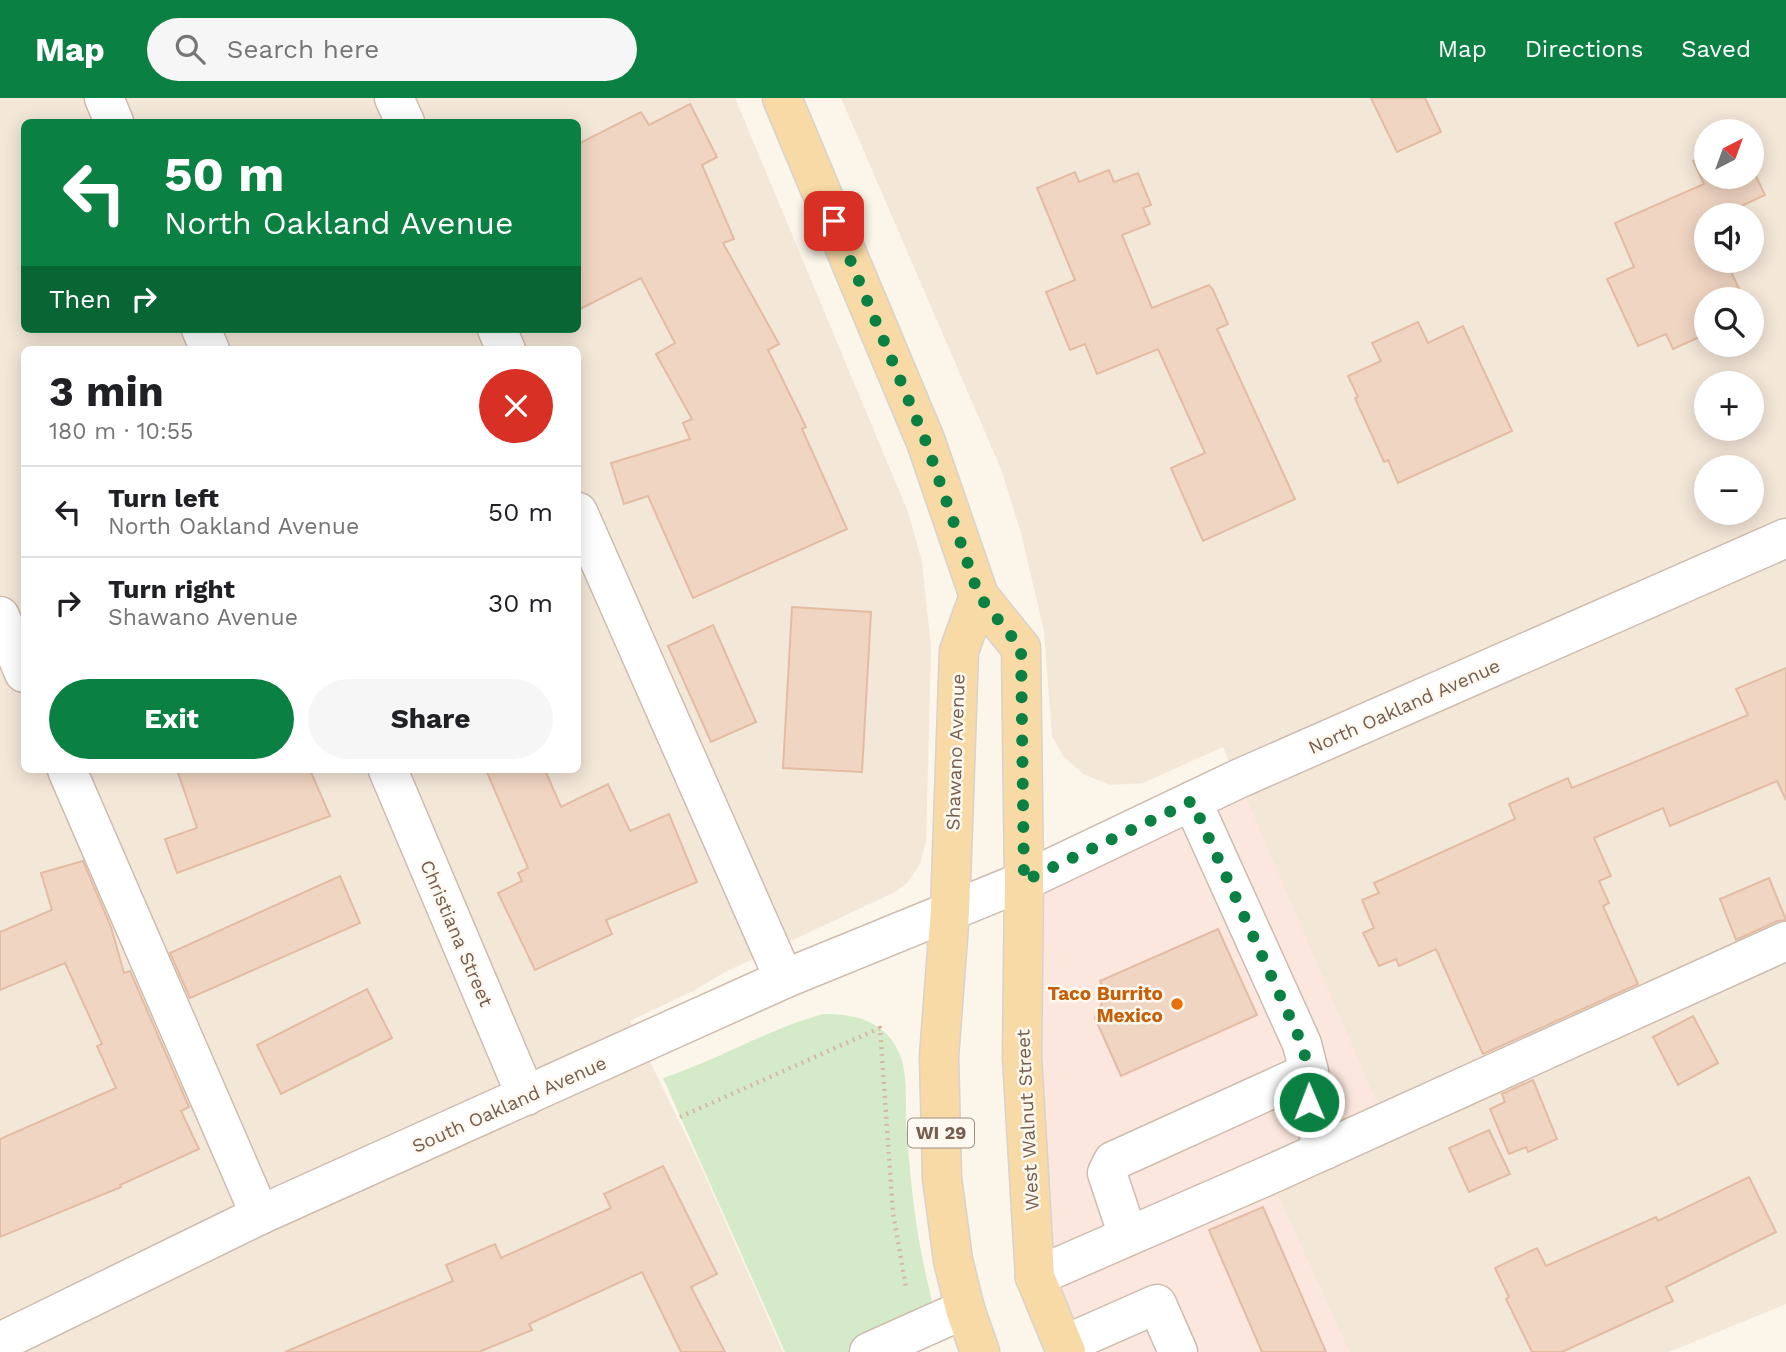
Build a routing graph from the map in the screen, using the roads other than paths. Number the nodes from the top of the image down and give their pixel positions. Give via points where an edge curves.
1 (104, 98) edge
2 (394, 98) edge
3 (782, 98) edge
4 (113, 119) edge
5 (404, 119) edge
6 (581, 519) edge
7 (1786, 538) edge
8 (979, 596) junction
9 (0, 616) edge
10 (21, 666) edge
11 (68, 773) edge
12 (389, 773) edge
13 (1192, 801) junction
14 (1024, 881) junction
15 (950, 911) junction
16 (1786, 941) edge
17 (784, 979) junction
18 (1309, 1072) junction
19 (526, 1096) junction
20 (1325, 1150) junction
21 (260, 1215) junction
22 (1128, 1236) junction
23 (1035, 1277) junction
24 (965, 1308) junction
25 (0, 1342) edge
26 (1065, 1348) edge
27 (869, 1352) edge
28 (980, 1352) edge
29 (1178, 1352) edge

1 - 4 street
2 - 5 street
3 - 8 main road via 926,442
6 - 17 street
7 - 13 street, North Oakland Avenue
8 - 14 main road via 1021,648
8 - 15 main road, Shawano Avenue / WI 29 via 959,651
9 - 10 street
11 - 21 street
12 - 19 street, Christiana Street
13 - 14 street, North Oakland Avenue
13 - 18 street via 1302,1044
14 - 15 street, South Oakland Avenue
14 - 23 main road, West Walnut Street via 1022,1057
15 - 17 street, South Oakland Avenue
15 - 24 main road, WI 29 via 939,1056 942,1178
16 - 20 street
17 - 19 street, South Oakland Avenue
18 - 20 street via 1310,1111
18 - 22 street via 1113,1161 1107,1172
19 - 21 street, South Oakland Avenue
20 - 22 street
21 - 25 street, South Oakland Avenue
22 - 23 street
23 - 26 main road, West Walnut Street
24 - 27 street
24 - 28 main road, WI 29
26 - 29 street via 1157,1304

